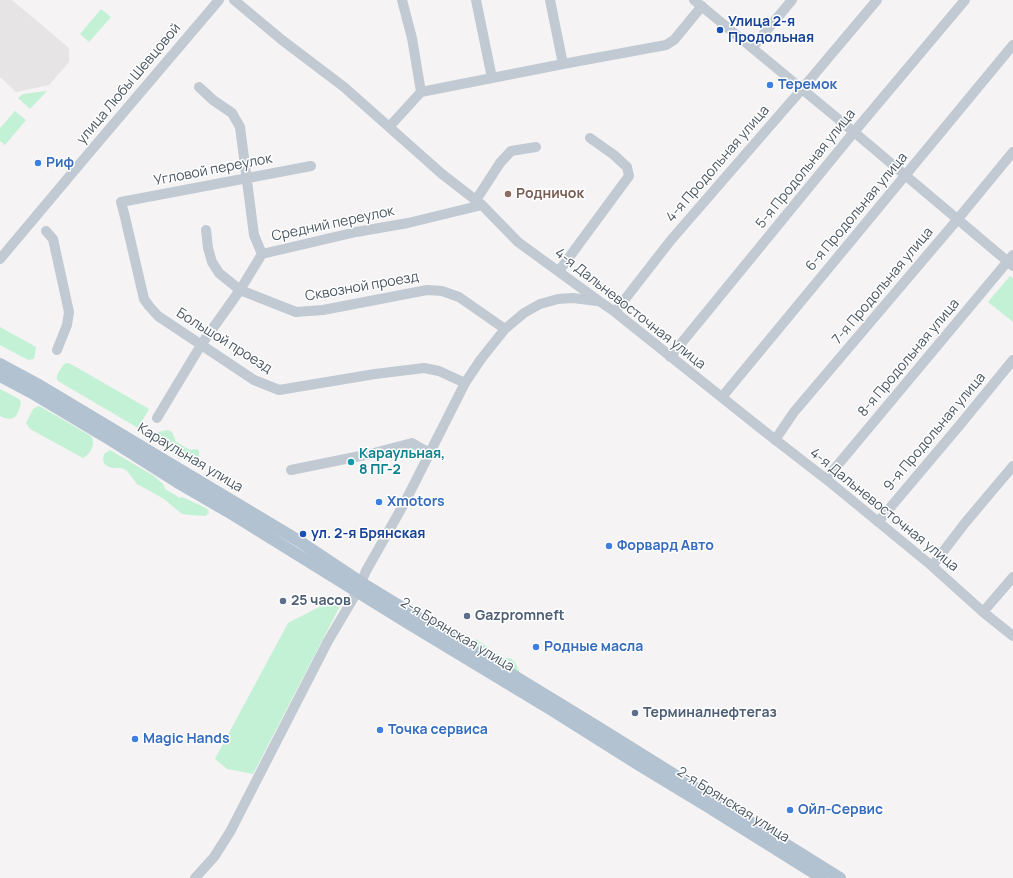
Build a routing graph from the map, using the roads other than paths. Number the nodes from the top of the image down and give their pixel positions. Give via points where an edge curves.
1 (219, 0) edge
2 (234, 0) edge
3 (402, 0) edge
4 (476, 0) edge
5 (550, 0) edge
6 (792, 0) edge
7 (877, 0) edge
8 (965, 0) edge
9 (699, 2) edge
10 (1013, 45) edge
11 (752, 48) junction
12 (563, 64) junction
13 (492, 78) junction
14 (199, 87) dead end
15 (802, 89) junction
16 (421, 92) junction
17 (388, 127) junction
18 (854, 132) junction
19 (590, 138) dead end
20 (536, 147) dead end
21 (1013, 152) edge
22 (311, 166) dead end
23 (905, 176) junction
24 (247, 178) junction
25 (121, 202) joint
26 (479, 202) junction
27 (957, 220) junction
28 (206, 230) dead end
29 (46, 231) dead end
30 (262, 254) junction
31 (0, 259) edge
32 (1011, 261) edge
33 (559, 271) junction
34 (240, 290) junction
35 (599, 301) junction
36 (615, 312) junction
37 (505, 328) junction
38 (201, 345) junction
39 (57, 350) dead end
40 (670, 357) junction
41 (1013, 360) edge
42 (0, 364) edge
43 (0, 376) edge
44 (465, 383) junction
45 (722, 397) junction
46 (157, 418) dead end
47 (775, 440) junction
48 (430, 453) junction
49 (1013, 466) edge
50 (291, 470) dead end
51 (826, 479) junction
52 (878, 522) junction
53 (932, 566) junction
54 (1013, 577) edge
55 (360, 587) junction
56 (984, 612) junction
57 (1013, 636) edge
58 (195, 878) edge
59 (822, 878) edge
60 (840, 878) edge

1 - 31 street, улица Любы Шевцовой
2 - 17 street, 4-я Дальневосточная улица via 344,87
3 - 16 street via 412,38
4 - 13 street
5 - 12 street
6 - 11 street
7 - 15 street, 4-я Продольная улица
8 - 18 street, 5-я Продольная улица
9 - 11 street
9 - 12 street via 674,40 666,45
10 - 23 street, 6-я Продольная улица
11 - 15 street
12 - 13 street
13 - 16 street
14 - 24 street via 232,113 240,127
15 - 18 street
15 - 36 street, 4-я Продольная улица via 671,240
16 - 17 street
17 - 26 street, 4-я Дальневосточная улица
18 - 23 street
18 - 40 street, 5-я Продольная улица
19 - 33 street via 614,154 627,167 629,176
20 - 26 street via 511,152 500,163
21 - 27 street, 7-я Продольная улица
22 - 24 street, Угловой переулок
23 - 27 street
23 - 45 street, 6-я Продольная улица
24 - 25 street, Угловой переулок
24 - 30 street via 254,235
25 - 38 street, Большой проезд via 144,299 158,316
26 - 30 street, Средний переулок via 408,223
26 - 33 street, 4-я Дальневосточная улица via 518,242
27 - 32 street
27 - 47 street, 7-я Продольная улица via 794,412
28 - 34 street, Сквозной проезд via 212,262 219,273
29 - 39 street via 53,239 69,312 67,325
30 - 34 street, Средний переулок
32 - 51 street, 8-я Продольная улица
33 - 35 street, 4-я Дальневосточная улица
34 - 37 street, Сквозной проезд via 296,312 323,310 427,290 442,291 459,297
34 - 38 street, Средний переулок
35 - 36 street, 4-я Дальневосточная улица
35 - 37 street via 558,298 524,313
36 - 40 street, 4-я Дальневосточная улица
37 - 44 street
38 - 44 street, Большой проезд via 254,380 279,390 424,368
38 - 46 street, Средний переулок
40 - 45 street, 4-я Дальневосточная улица
41 - 52 street, 9-я Продольная улица
42 - 55 main road, Караульная улица via 272,525
43 - 55 main road, Караульная улица
44 - 48 street
45 - 47 street, 4-я Дальневосточная улица
47 - 51 street, 4-я Дальневосточная улица
48 - 50 street via 412,443
48 - 55 street
49 - 53 street
51 - 52 street, 4-я Дальневосточная улица
52 - 53 street, 4-я Дальневосточная улица
53 - 56 street, 4-я Дальневосточная улица
54 - 56 street
55 - 58 street via 328,641 230,832 214,857
55 - 59 main road, 2-я Брянская улица
55 - 60 main road, 2-я Брянская улица via 598,727
56 - 57 street, 4-я Дальневосточная улица

